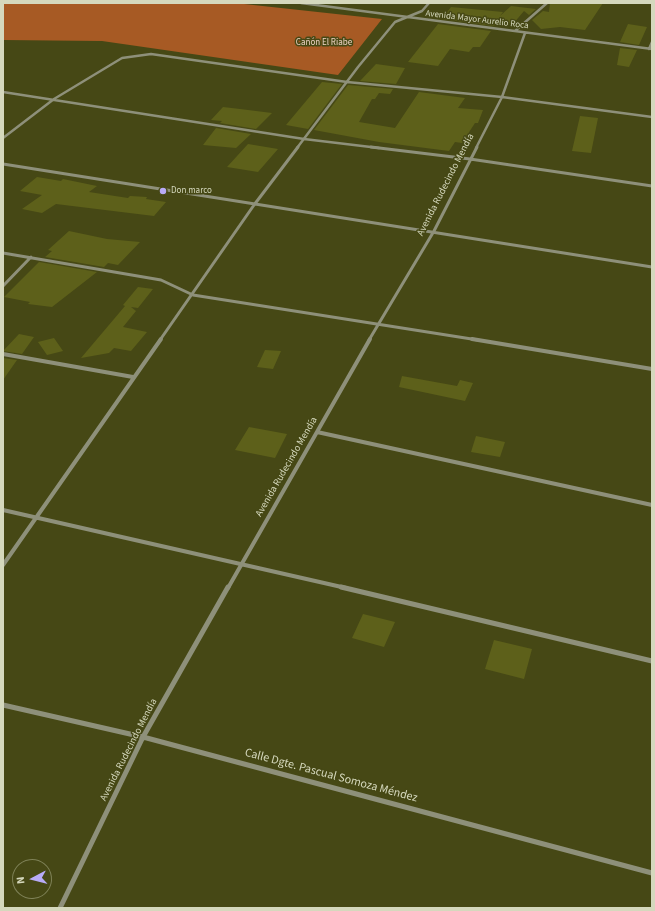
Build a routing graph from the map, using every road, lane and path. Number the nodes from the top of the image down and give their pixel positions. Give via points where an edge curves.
1 (301, 3) edge
2 (429, 3) edge
3 (547, 3) edge
4 (404, 17) junction
5 (515, 31) junction
6 (525, 33) junction
7 (652, 42) edge
8 (650, 49) edge
9 (347, 82) junction
10 (3, 92) edge
11 (502, 98) junction
12 (54, 99) junction
13 (652, 117) edge
14 (3, 138) edge
15 (304, 139) junction
16 (470, 159) junction
17 (3, 164) edge
18 (652, 186) edge
19 (254, 205) junction
20 (434, 231) junction
21 (3, 253) edge
22 (31, 258) junction
23 (652, 267) edge
24 (3, 286) edge
25 (193, 296) junction
26 (379, 323) junction
27 (3, 354) edge
28 (652, 369) edge
29 (133, 377) junction
30 (317, 432) junction
31 (652, 505) edge
32 (3, 510) edge
33 (36, 517) junction
34 (242, 564) junction
35 (3, 565) edge
36 (652, 661) edge
37 (3, 705) edge
38 (143, 737) junction
39 (652, 873) edge
40 (60, 908) edge

1 - 4 street, Avenida Mayor Aurelio Roca
2 - 4 street via 422,11
3 - 5 street
4 - 5 street, Avenida Mayor Aurelio Roca
4 - 9 street via 395,22
5 - 6 street, Avenida Mayor Aurelio Roca
6 - 8 street, Avenida Mayor Aurelio Roca
6 - 11 street, Avenida Rudecindo Mendía
7 - 8 street
9 - 11 street
9 - 12 street via 151,54 122,58
9 - 15 street
10 - 12 street
11 - 13 street
11 - 16 street, Avenida Rudecindo Mendía
12 - 14 street
12 - 15 street
15 - 16 street
15 - 19 street
16 - 18 street
16 - 20 street, Avenida Rudecindo Mendía
17 - 19 street
19 - 20 street
19 - 25 street
20 - 23 street
20 - 26 street, Avenida Rudecindo Mendía
21 - 22 street
22 - 24 street
22 - 25 street via 161,280
25 - 26 street
25 - 29 street
26 - 28 street
26 - 30 street, Avenida Rudecindo Mendía
27 - 29 street
29 - 33 street
30 - 31 street
30 - 34 street, Avenida Rudecindo Mendía
32 - 33 street
33 - 34 street
33 - 35 street
34 - 36 street
34 - 38 street, Avenida Rudecindo Mendía
37 - 38 street, Calle Dgte. Pascual Somoza Méndez
38 - 39 street, Calle Dgte. Pascual Somoza Méndez
38 - 40 street, Avenida Rudecindo Mendía

